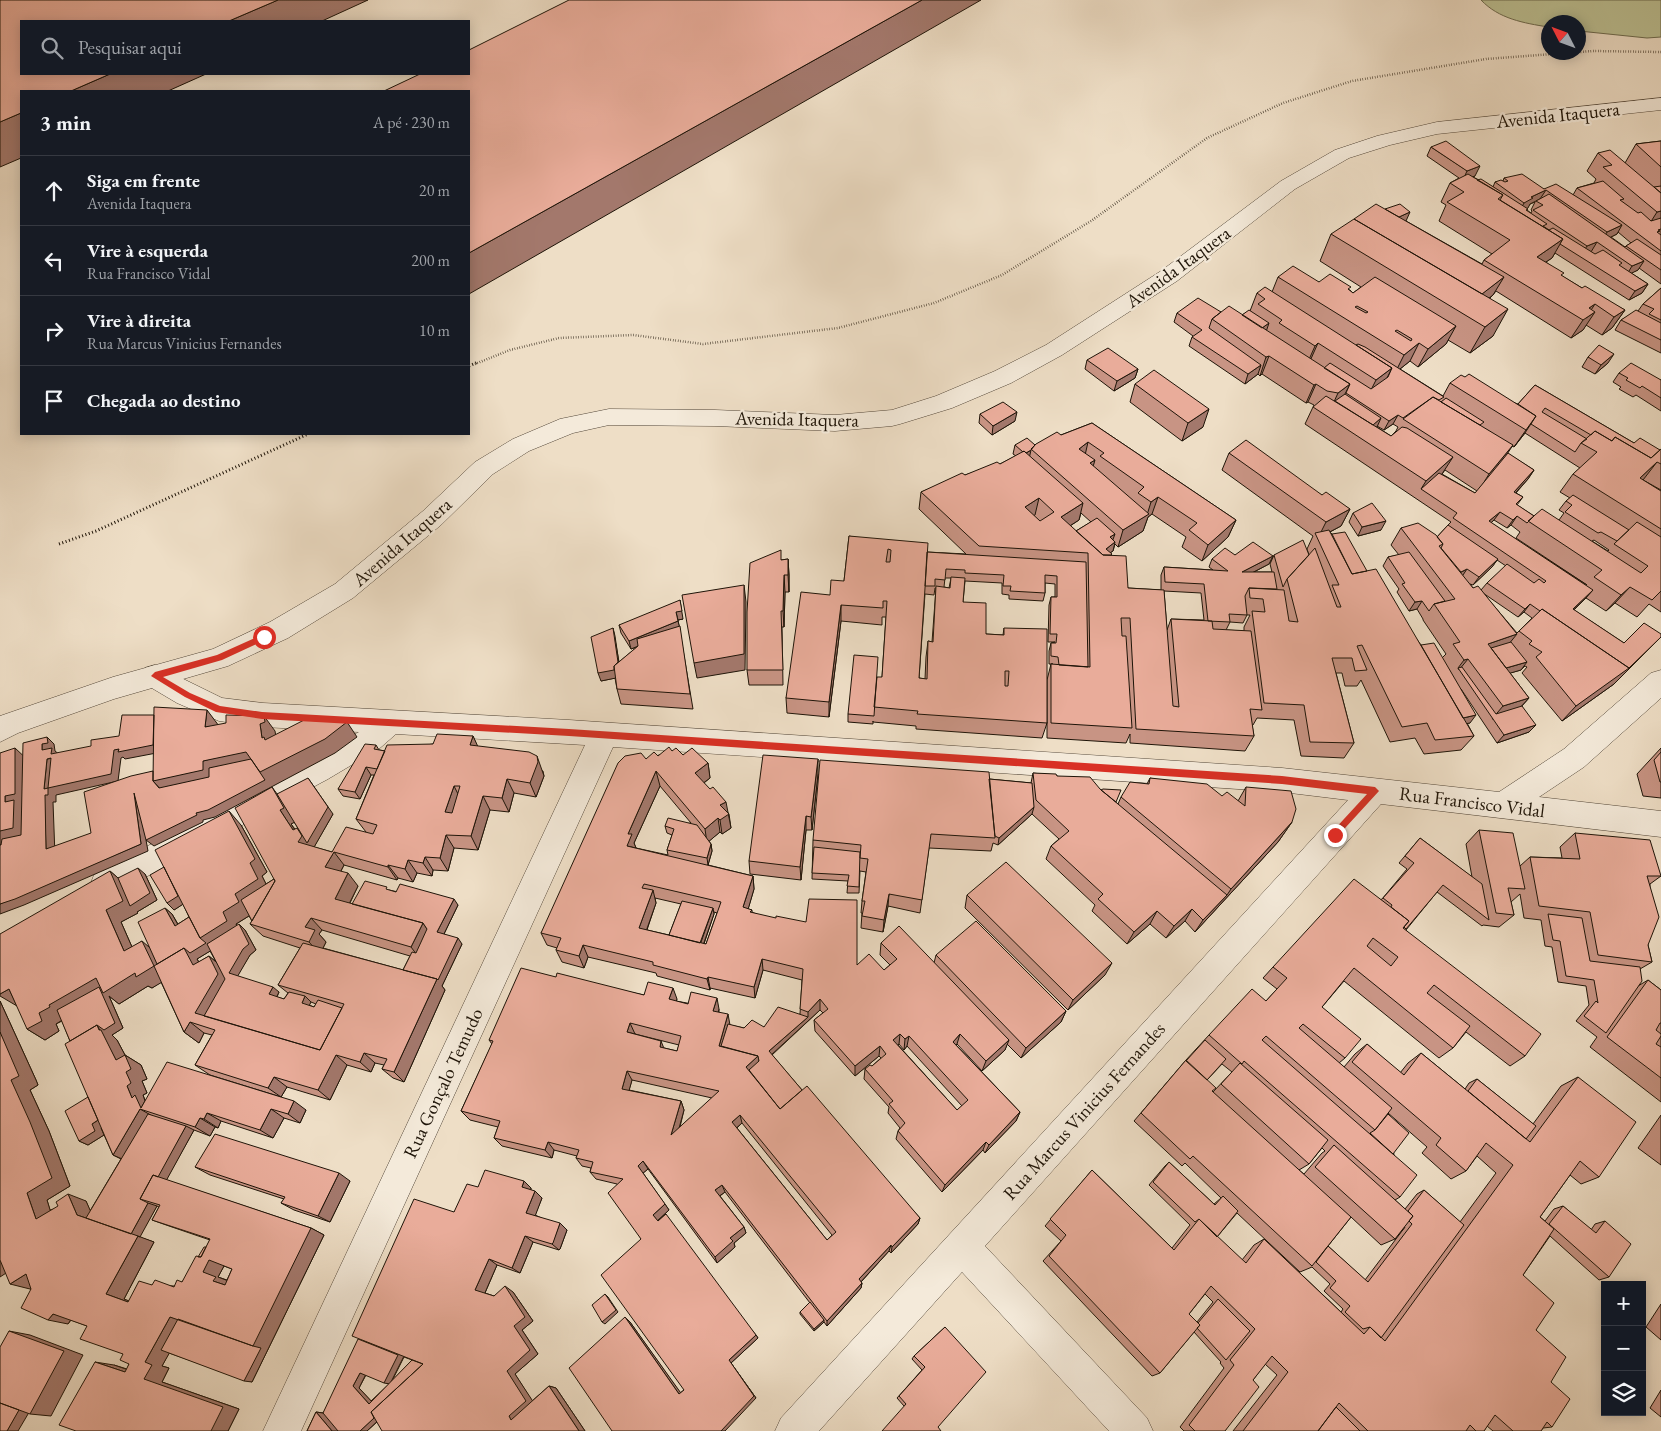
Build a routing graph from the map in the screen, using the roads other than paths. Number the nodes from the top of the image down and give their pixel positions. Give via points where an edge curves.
1 (1661, 104) edge
2 (155, 676) junction
3 (1661, 681) edge
4 (391, 722) junction
5 (0, 730) edge
6 (604, 734) junction
7 (1375, 791) junction
8 (1502, 806) junction
9 (1661, 824) edge
10 (83, 896) edge
11 (962, 1246) junction
12 (282, 1431) edge
13 (794, 1431) edge
14 (1134, 1431) edge

1 - 2 street, Avenida Itaquera via 1437,128 1342,154 1288,185 1169,276 1054,350 952,399 892,418 835,423 609,417 568,425 521,445 484,468 432,518 344,591 279,630 219,658
2 - 4 street, Rua Francisco Vidal via 219,709 262,715
2 - 5 street, Avenida Itaquera
3 - 8 street via 1574,758
4 - 6 street, Rua Francisco Vidal
4 - 10 street via 370,740 310,775
6 - 7 street, Rua Francisco Vidal via 1282,780
6 - 12 street, Rua Gonçalo Temudo
7 - 8 street, Rua Francisco Vidal
7 - 11 street, Rua Marcus Vinicius Fernandes
8 - 9 street, Rua Francisco Vidal
11 - 13 street, Rua Marcus Vinicius Fernandes
11 - 14 street

